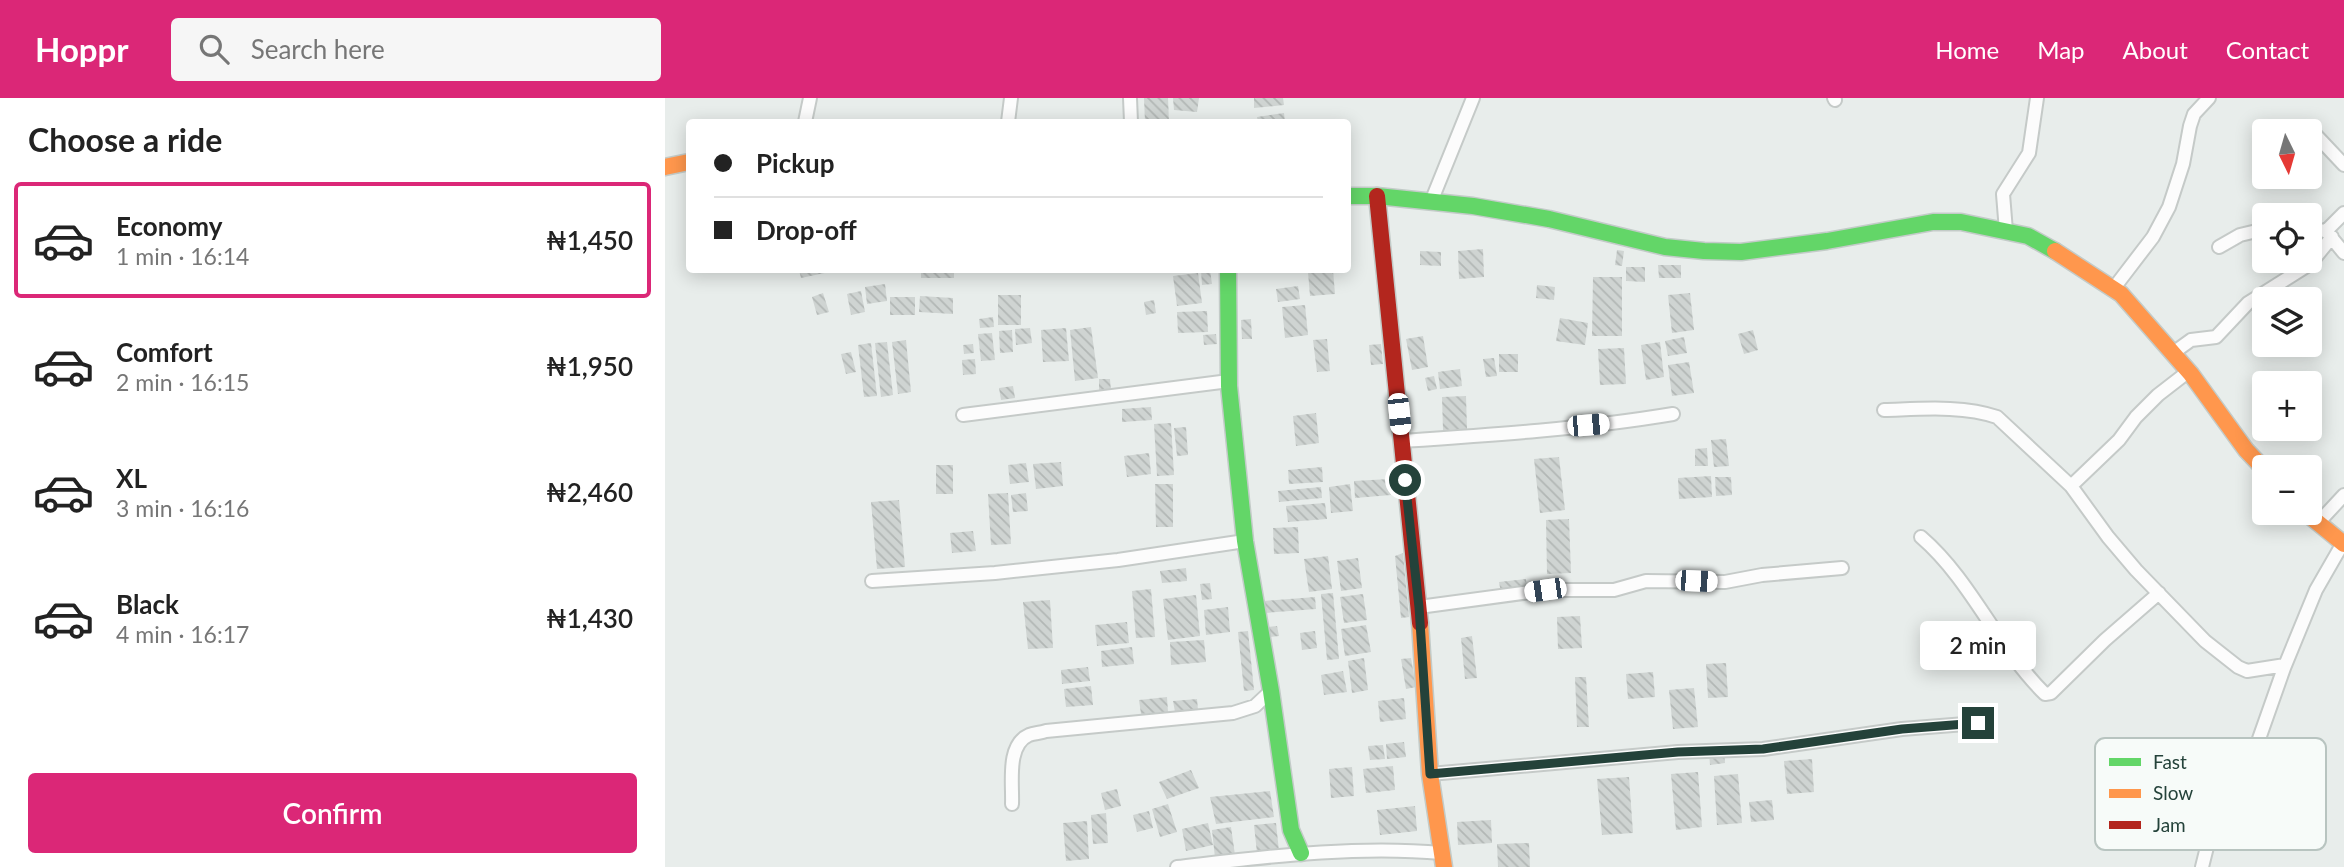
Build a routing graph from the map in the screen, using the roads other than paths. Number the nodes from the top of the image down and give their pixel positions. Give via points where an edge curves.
1 (810, 98) edge
2 (1011, 98) edge
3 (1130, 98) edge
4 (1473, 98) edge
5 (2037, 98) edge
6 (2209, 98) edge
7 (806, 119) edge
8 (1008, 119) edge
9 (1131, 119) edge
10 (2322, 142) edge
11 (686, 163) edge
12 (2344, 165) edge
13 (665, 167) edge
14 (1351, 196) edge
15 (1377, 196) junction
16 (1431, 202) junction
17 (2344, 213) edge
18 (2007, 231) junction
19 (2252, 232) edge
20 (2322, 232) edge
21 (2329, 234) junction
22 (2219, 247) dead end
23 (2344, 253) edge
24 (1228, 273) edge
25 (2114, 288) junction
26 (2173, 353) junction
27 (2189, 371) junction
28 (1229, 381) junction
29 (1884, 410) dead end
30 (1673, 414) dead end
31 (963, 415) dead end
32 (1402, 441) junction
33 (2252, 456) edge
34 (2071, 486) junction
35 (2344, 495) edge
36 (2322, 511) edge
37 (2321, 525) edge
38 (1921, 537) dead end
39 (1245, 541) junction
40 (2343, 543) edge
41 (1842, 568) dead end
42 (872, 581) dead end
43 (2158, 593) junction
44 (1419, 607) junction
45 (2285, 665) junction
46 (1271, 691) junction
47 (1255, 706) junction
48 (1274, 712) junction
49 (1978, 723) dead end
50 (2259, 738) edge
51 (1430, 774) junction
52 (1012, 804) dead end
53 (2206, 850) edge
54 (1301, 853) junction
55 (1443, 860) edge
56 (1177, 867) edge
57 (2202, 867) edge

1 - 7 street
2 - 8 street
3 - 9 street
4 - 16 street
5 - 18 street via 2029,153 2003,194
6 - 25 street via 2194,114 2169,207 2154,237
10 - 12 street
11 - 13 street
14 - 15 street
15 - 16 street
15 - 32 street
16 - 18 street via 1549,219 1665,247 1704,251 1828,241 1933,222
17 - 21 street
18 - 25 street via 2028,236
19 - 22 street
20 - 21 street
21 - 23 street
21 - 26 street via 2310,264 2248,303 2216,337 2191,340
24 - 28 street
25 - 26 street
26 - 27 street
27 - 33 street
27 - 34 street via 2158,395
28 - 31 street
28 - 39 street
29 - 34 street via 1937,409 1997,418
30 - 32 street via 1529,433
32 - 44 street
34 - 43 street
35 - 36 street
37 - 40 street
38 - 43 street via 1951,569 2045,694
39 - 42 street via 1118,561
39 - 46 street
40 - 45 street via 2316,590
41 - 44 street via 1725,582 1646,581 1614,590 1545,590
43 - 45 street via 2238,667 2247,671
44 - 51 street
45 - 50 street
46 - 47 street
46 - 48 street
47 - 48 street
47 - 52 street via 1233,713 1028,736 1018,744 1013,762
48 - 54 street via 1291,830
49 - 51 street via 1763,749
51 - 55 street
53 - 57 street
54 - 55 street via 1416,851
54 - 56 street

